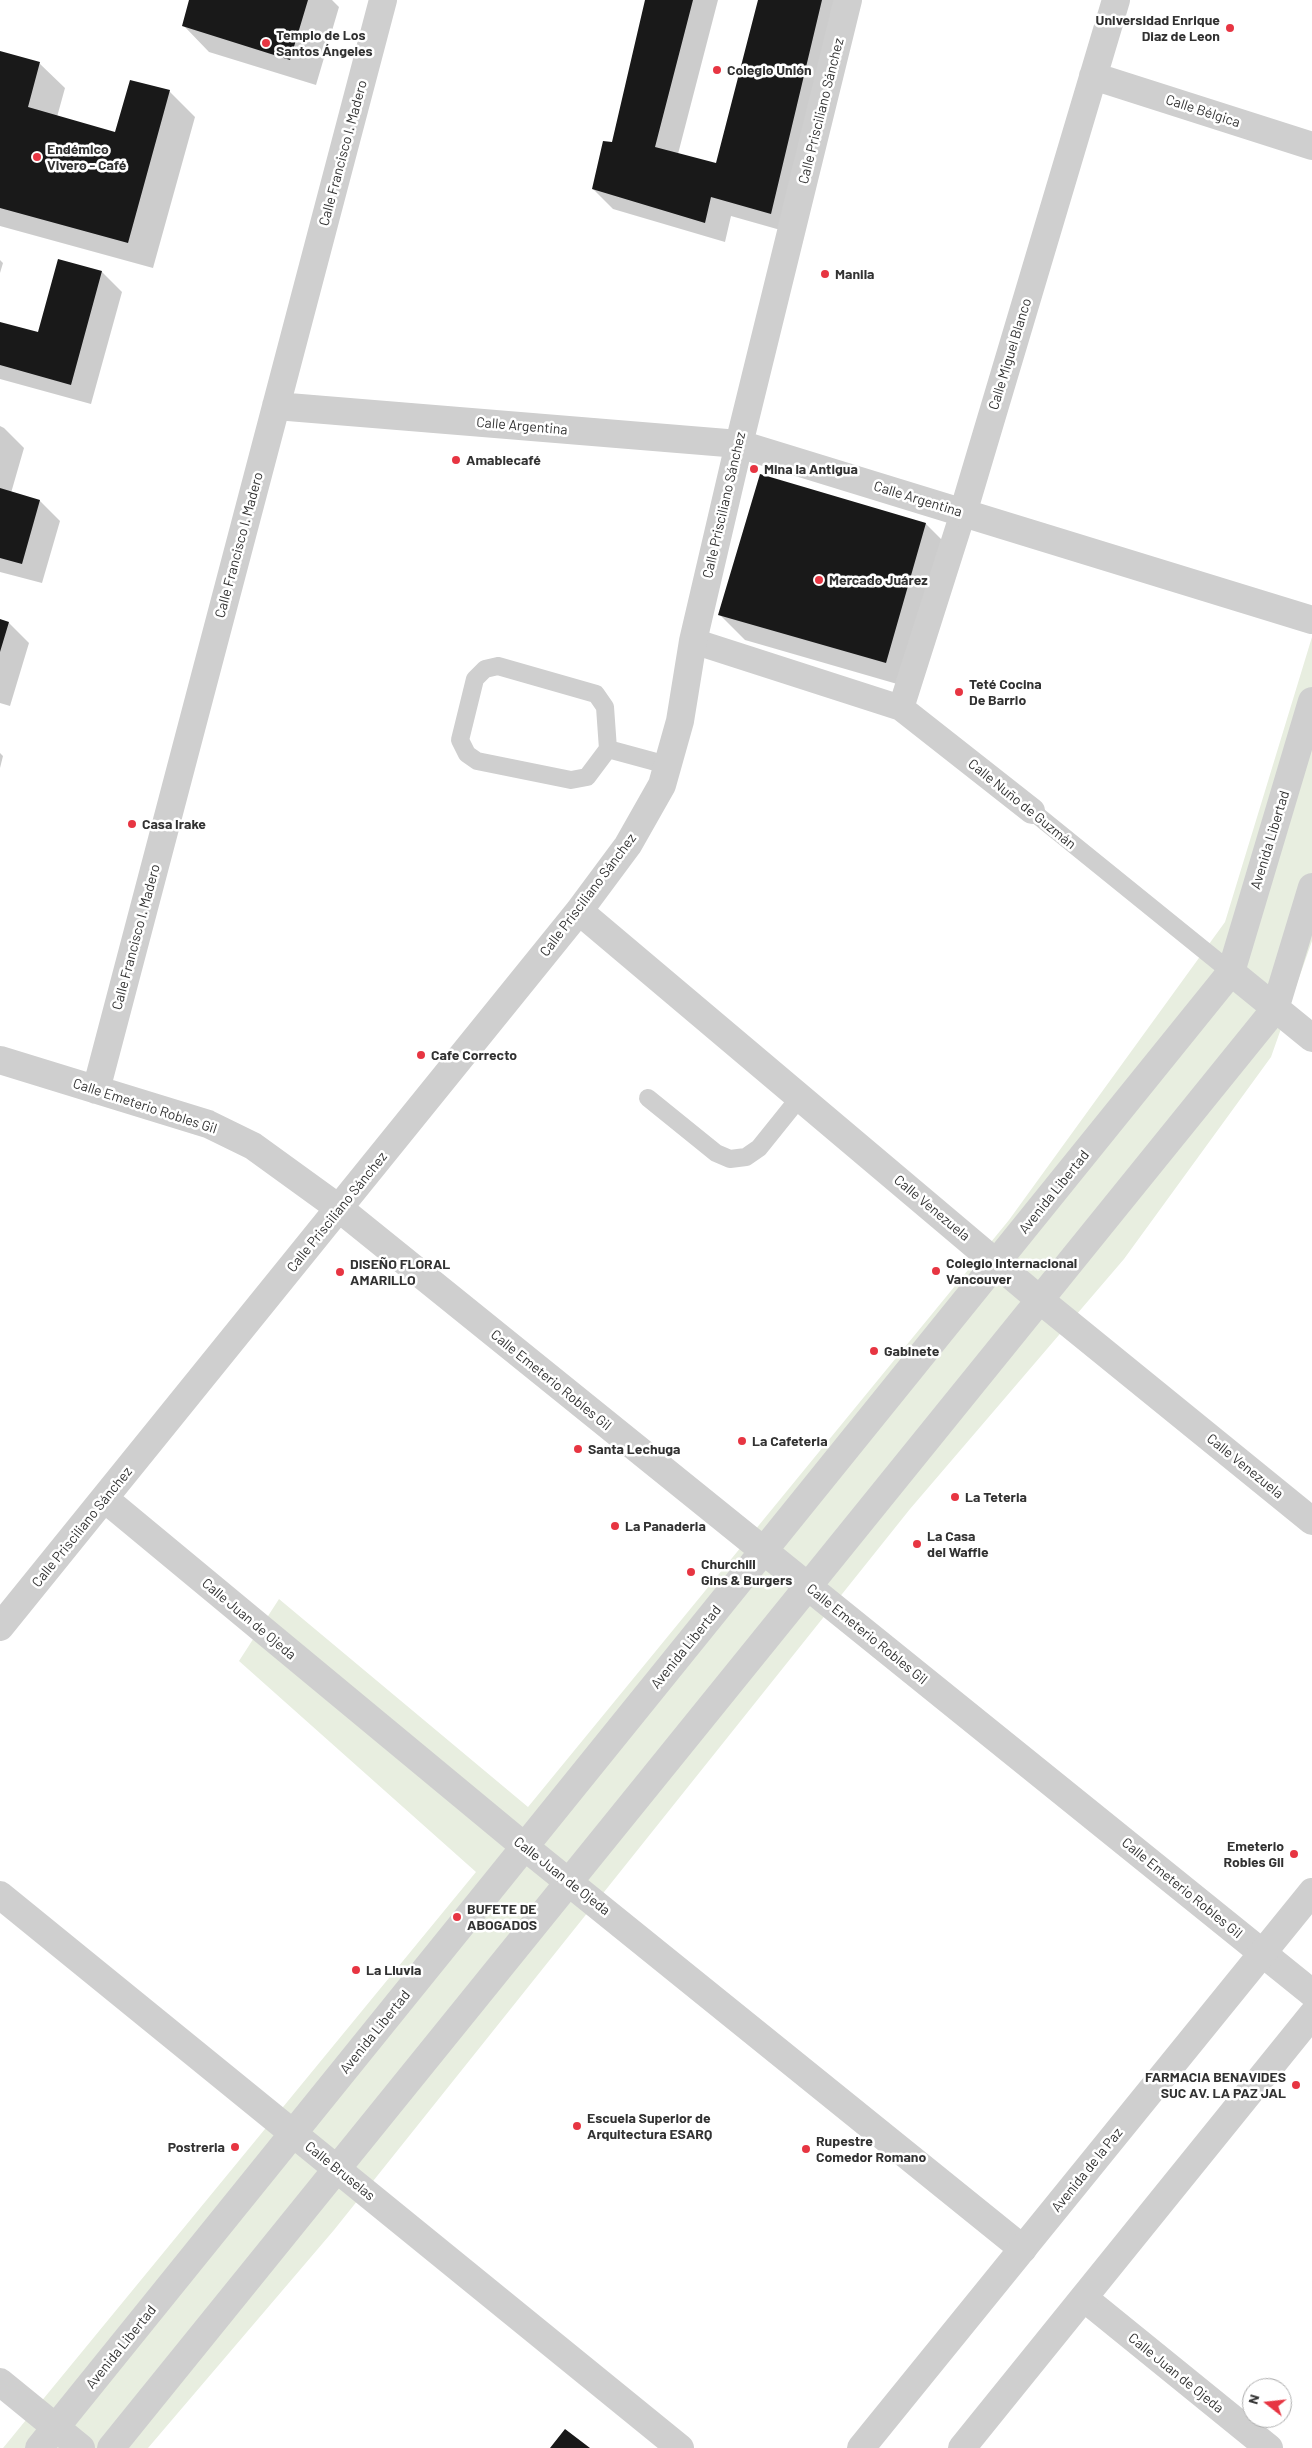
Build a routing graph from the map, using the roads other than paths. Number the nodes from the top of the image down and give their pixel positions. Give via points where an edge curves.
1 (383, 0) edge
2 (848, 0) edge
3 (1116, 0) edge
4 (1093, 76) junction
5 (1312, 146) edge
6 (276, 406) junction
7 (738, 444) junction
8 (963, 513) junction
9 (1312, 620) edge
10 (692, 641) junction
11 (1312, 701) edge
12 (901, 708) junction
13 (608, 750) junction
14 (667, 765) junction
15 (1032, 811) joint
16 (1312, 887) edge
17 (579, 911) junction
18 (1231, 972) junction
19 (1276, 1009) junction
20 (1312, 1038) edge
21 (0, 1060) edge
22 (96, 1090) junction
23 (800, 1097) junction
24 (648, 1098) dead end
25 (340, 1209) junction
26 (997, 1263) junction
27 (1040, 1300) junction
28 (105, 1498) junction
29 (1312, 1521) edge
30 (763, 1552) junction
31 (808, 1587) junction
32 (0, 1627) edge
33 (525, 1847) junction
34 (570, 1882) junction
35 (1312, 1892) edge
36 (0, 1895) edge
37 (1263, 1953) junction
38 (1312, 1993) edge
39 (1312, 2014) edge
40 (293, 2133) junction
41 (337, 2169) junction
42 (1023, 2249) junction
43 (1084, 2298) junction
44 (0, 2382) edge
45 (47, 2438) edge
46 (81, 2448) edge
47 (111, 2448) edge
48 (680, 2448) edge
49 (861, 2448) edge
50 (962, 2448) edge
51 (1269, 2448) edge

1 - 6 street, Calle Francisco I. Madero
2 - 7 street, Calle Prisciliano Sánchez
3 - 4 street, Calle Miguel Blanco
4 - 5 street, Calle Bélgica
4 - 8 street, Calle Miguel Blanco
6 - 7 street, Calle Argentina
6 - 22 street, Calle Francisco I. Madero
7 - 8 street, Calle Argentina
7 - 10 street, Calle Prisciliano Sánchez
8 - 9 street, Calle Argentina
8 - 12 street, Calle Miguel Blanco
10 - 12 street, Calle Nuño de Guzmán
10 - 14 street, Calle Prisciliano Sánchez via 680,721
11 - 18 street, Avenida Libertad
12 - 15 street, Calle Nuño de Guzmán
13 - 13 lane via 605,707 596,694 498,666 485,669 475,679 460,740 467,754 477,761 571,780 587,777
13 - 14 lane
14 - 17 street, Calle Prisciliano Sánchez via 662,785 628,845
15 - 18 lane, Calle Nuño de Guzmán
16 - 19 street
17 - 23 street, Calle Venezuela
17 - 25 street, Calle Prisciliano Sánchez
18 - 19 street, Calle Nuño de Guzmán
18 - 26 street, Avenida Libertad
19 - 20 street, Calle Nuño de Guzmán
19 - 27 street
21 - 22 street, Calle Emeterio Robles Gil
22 - 25 street, Calle Emeterio Robles Gil via 215,1128 253,1146
23 - 24 lane via 758,1148 746,1157 730,1159 716,1153
23 - 26 street, Calle Venezuela
25 - 28 street, Calle Prisciliano Sánchez
25 - 30 street, Calle Emeterio Robles Gil
26 - 27 street, Calle Venezuela
26 - 30 street, Avenida Libertad
27 - 29 street, Calle Venezuela
27 - 31 street
28 - 32 street, Calle Prisciliano Sánchez
28 - 33 street, Calle Juan de Ojeda
30 - 31 street, Calle Emeterio Robles Gil
30 - 33 street, Avenida Libertad
31 - 34 street
31 - 37 street, Calle Emeterio Robles Gil
33 - 34 street, Calle Juan de Ojeda
33 - 40 street, Avenida Libertad
34 - 41 street
34 - 42 street, Calle Juan de Ojeda
35 - 37 street, Avenida de la Paz
36 - 40 street, Calle Bruselas
37 - 38 street, Calle Emeterio Robles Gil
37 - 42 street, Avenida de la Paz
39 - 43 street
40 - 41 street, Calle Bruselas
40 - 45 street, Avenida Libertad
41 - 47 street
41 - 48 street, Calle Bruselas
42 - 49 street, Avenida de la Paz
43 - 50 street
43 - 51 street, Calle Juan de Ojeda
44 - 45 street
45 - 46 street

